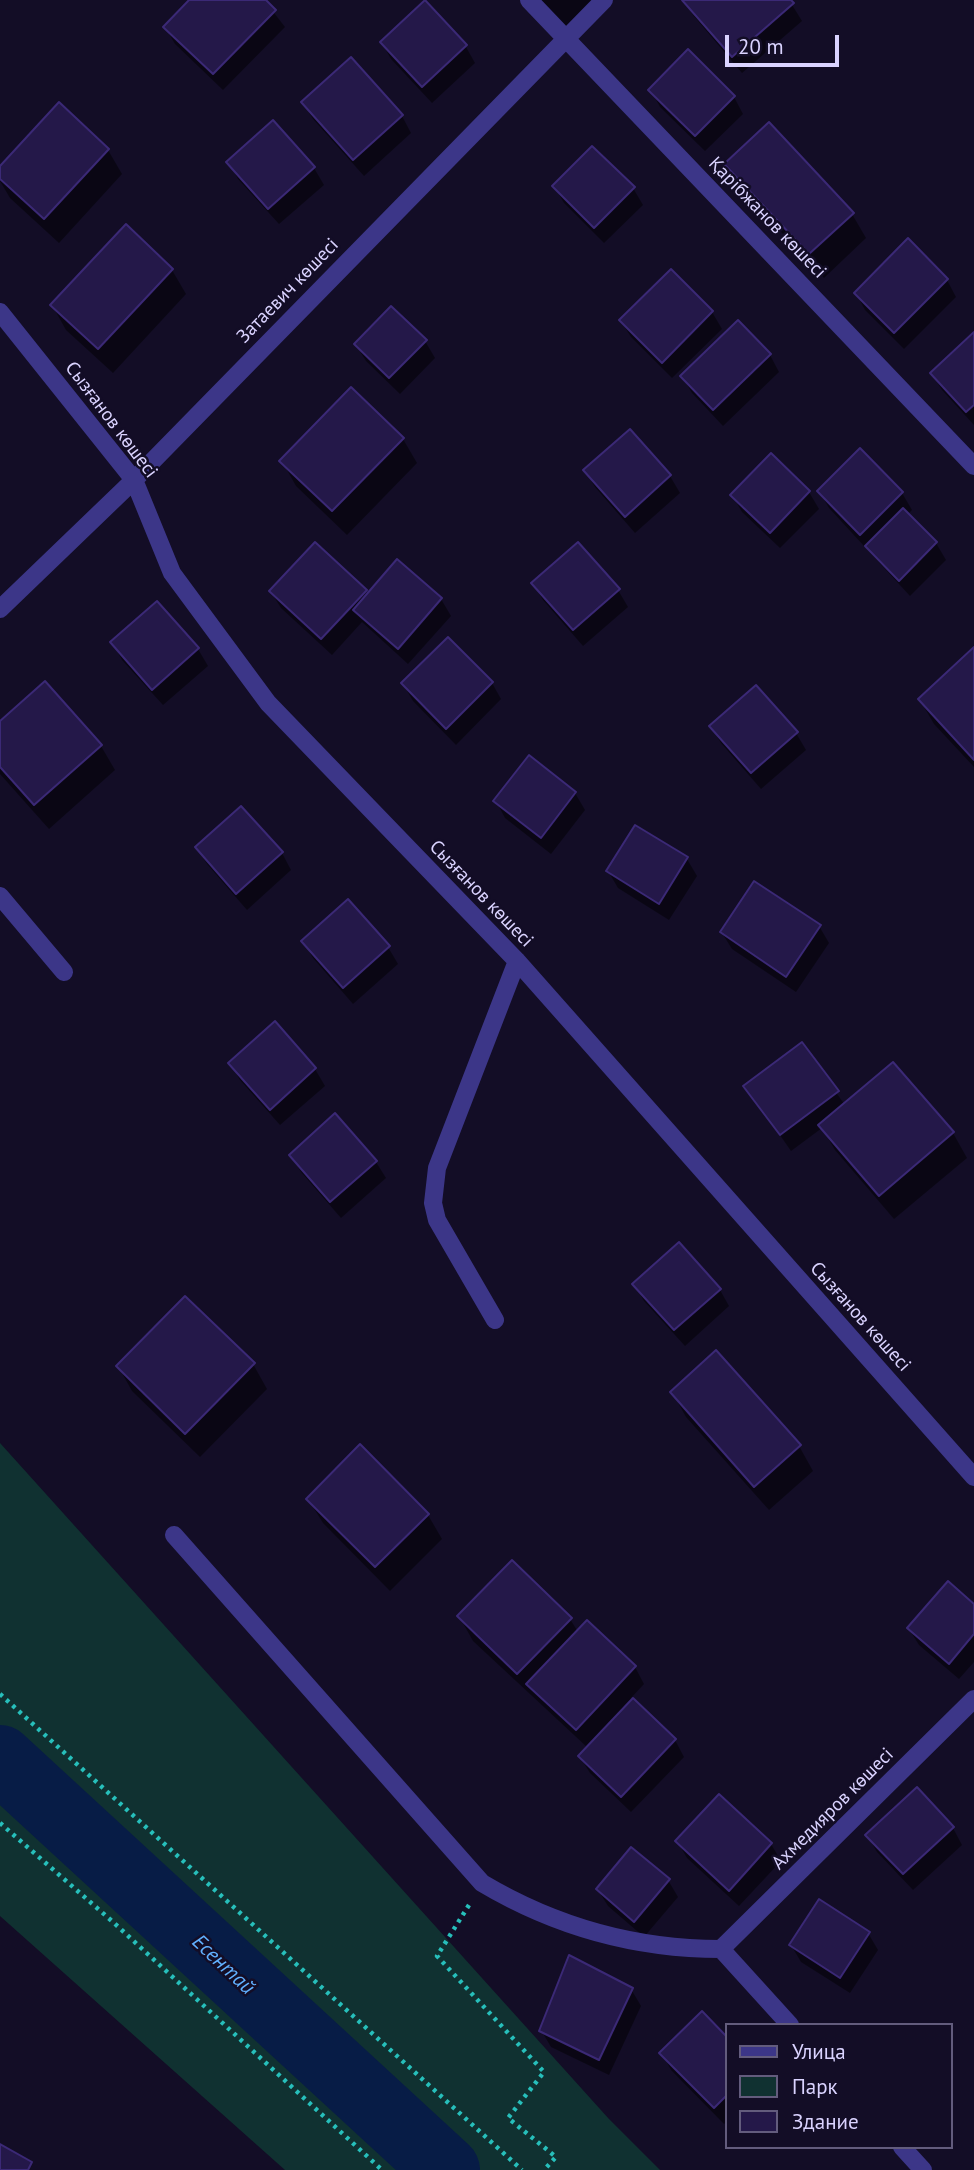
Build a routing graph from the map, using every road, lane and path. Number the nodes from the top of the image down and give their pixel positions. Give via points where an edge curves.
1 (529, 0) edge
2 (604, 0) edge
3 (565, 37) junction
4 (0, 312) edge
5 (974, 466) edge
6 (134, 480) junction
7 (0, 610) edge
8 (0, 896) edge
9 (517, 961) junction
10 (64, 972) dead end
11 (495, 1320) dead end
12 (974, 1477) edge
13 (174, 1535) dead end
14 (0, 1694) edge
15 (974, 1699) edge
16 (0, 1823) edge
17 (482, 1883) junction
18 (721, 1949) junction
19 (788, 2023) edge
20 (904, 2149) edge
21 (383, 2170) edge
22 (522, 2170) edge
23 (544, 2170) edge
24 (923, 2170) edge

1 - 3 street, Қарібжанов көшесі
2 - 3 street, Затаевич көшесі
3 - 5 street, Қарібжанов көшесі
3 - 6 street, Затаевич көшесі
4 - 6 street, Сызғанов көшесі
6 - 7 street, Затаевич көшесі
6 - 9 street, Сызғанов көшесі via 172,573 268,703
8 - 10 street
9 - 11 street via 433,1186 437,1220
9 - 12 street, Сызғанов көшесі
13 - 17 street
14 - 22 path
15 - 18 street, Ахмедияров көшесі
16 - 21 path
17 - 18 street via 547,1916 589,1931 638,1943
17 - 23 path via 437,1956 544,2072 508,2118 556,2157
18 - 19 street
20 - 24 street

